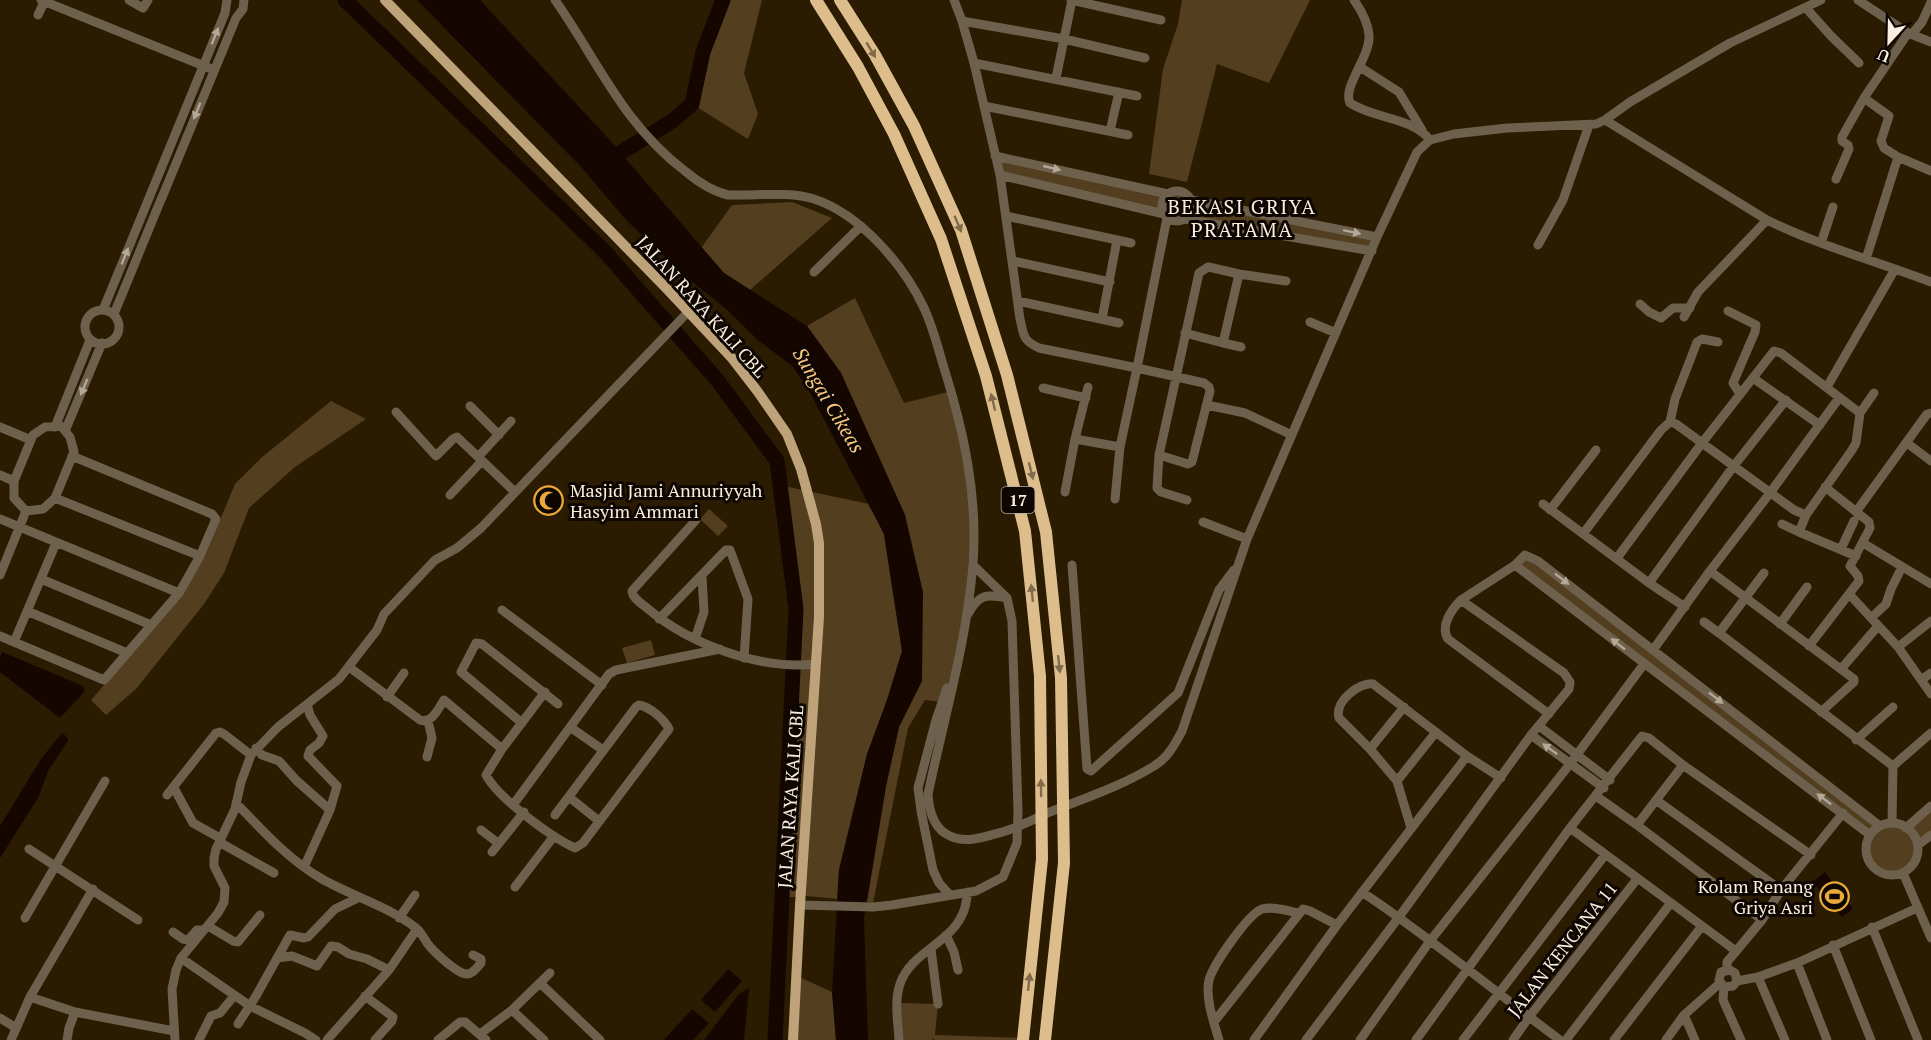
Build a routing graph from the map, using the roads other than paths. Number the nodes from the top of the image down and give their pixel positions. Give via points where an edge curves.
1 (43, 0) edge
2 (129, 0) edge
3 (148, 0) edge
4 (228, 0) edge
5 (244, 0) edge
6 (385, 0) edge
7 (816, 0) edge
8 (840, 0) edge
9 (954, 0) edge
10 (1072, 0) edge
11 (1354, 0) edge
12 (1858, 0) edge
13 (1817, 1) edge
14 (560, 2) edge
15 (1931, 2) edge
16 (1806, 8) junction
17 (38, 15) dead end
18 (1161, 20) dead end
19 (962, 21) junction
20 (1910, 34) junction
21 (1064, 39) junction
22 (1931, 42) edge
23 (1145, 58) dead end
24 (974, 63) junction
25 (1858, 63) dead end
26 (203, 66) junction
27 (1360, 67) junction
28 (214, 70) junction
29 (1056, 78) junction
30 (1119, 92) junction
31 (1137, 96) dead end
32 (1864, 98) junction
33 (984, 106) junction
34 (1605, 120) junction
35 (1589, 125) junction
36 (1422, 130) junction
37 (1110, 131) junction
38 (1128, 135) dead end
39 (1430, 140) junction
40 (995, 156) junction
41 (1898, 157) junction
42 (1931, 171) edge
43 (1000, 175) junction
44 (1836, 179) dead end
45 (151, 192) junction
46 (1168, 194) junction
47 (161, 198) junction
48 (1191, 200) junction
49 (1833, 207) dead end
50 (1006, 216) junction
51 (1165, 216) junction
52 (1185, 219) junction
53 (1767, 220) junction
54 (861, 226) junction
55 (1377, 237) junction
56 (1118, 240) junction
57 (1131, 243) dead end
58 (1821, 243) junction
59 (1538, 245) dead end
60 (1372, 251) junction
61 (1866, 259) junction
62 (1013, 261) junction
63 (1895, 269) junction
64 (814, 272) dead end
65 (1239, 274) junction
66 (1286, 280) dead end
67 (1110, 282) junction
68 (1931, 282) edge
69 (1018, 301) junction
70 (1640, 304) dead end
71 (1690, 308) junction
72 (103, 310) junction
73 (1728, 311) dead end
74 (688, 312) junction
75 (114, 314) junction
76 (1684, 317) dead end
77 (1102, 319) junction
78 (1310, 322) dead end
79 (1119, 323) dead end
80 (1185, 333) junction
81 (1336, 333) junction
82 (90, 340) junction
83 (1718, 342) dead end
84 (102, 343) junction
85 (1223, 344) junction
86 (1241, 347) dead end
87 (1137, 368) junction
88 (1176, 375) junction
89 (1753, 378) junction
90 (1088, 387) dead end
91 (1827, 387) junction
92 (1042, 388) dead end
93 (1874, 393) dead end
94 (1740, 394) junction
95 (1086, 398) junction
96 (1839, 398) junction
97 (1786, 400) junction
98 (1207, 405) junction
99 (470, 406) dead end
100 (396, 412) dead end
101 (1860, 413) junction
102 (1931, 413) edge
103 (511, 421) dead end
104 (1670, 423) junction
105 (1820, 425) junction
106 (55, 426) junction
107 (0, 427) edge
108 (65, 431) junction
109 (499, 435) junction
110 (1292, 435) junction
111 (1075, 439) junction
112 (31, 440) junction
113 (1702, 443) junction
114 (1907, 444) junction
115 (1120, 447) junction
116 (1596, 450) dead end
117 (1159, 455) junction
118 (72, 456) junction
119 (480, 459) junction
120 (1931, 461) edge
121 (1733, 467) junction
122 (0, 475) edge
123 (14, 481) junction
124 (1825, 487) junction
125 (515, 492) junction
126 (1065, 492) dead end
127 (1770, 493) junction
128 (450, 495) dead end
129 (55, 498) junction
130 (1115, 499) dead end
131 (1187, 500) dead end
132 (26, 511) junction
133 (1806, 515) junction
134 (1855, 516) junction
135 (0, 519) edge
136 (696, 520) dead end
137 (1203, 522) dead end
138 (1782, 524) dead end
139 (20, 528) junction
140 (1799, 532) junction
141 (1583, 534) junction
142 (1247, 539) junction
143 (56, 543) junction
144 (1863, 543) junction
145 (1841, 549) junction
146 (200, 556) junction
147 (1856, 556) junction
148 (1617, 558) junction
149 (973, 564) junction
150 (1239, 564) junction
151 (1515, 565) junction
152 (1072, 566) dead end
153 (1902, 567) junction
154 (1710, 571) junction
155 (1764, 573) dead end
156 (0, 575) edge
157 (702, 576) junction
158 (41, 579) junction
159 (1649, 583) junction
160 (1931, 584) edge
161 (1807, 587) dead end
162 (179, 593) junction
163 (1850, 594) junction
164 (1745, 596) junction
165 (1007, 598) junction
166 (1461, 600) junction
167 (1685, 607) junction
168 (502, 610) dead end
169 (27, 611) junction
170 (1871, 618) junction
171 (659, 619) junction
172 (966, 619) junction
173 (1931, 621) edge
174 (1704, 622) dead end
175 (1780, 624) junction
176 (151, 625) junction
177 (1878, 626) junction
178 (1719, 633) junction
179 (0, 636) edge
180 (695, 639) junction
181 (14, 642) junction
182 (1809, 646) junction
183 (1898, 648) junction
184 (720, 649) junction
185 (1653, 650) junction
186 (961, 652) junction
187 (127, 653) junction
188 (744, 658) junction
189 (815, 664) junction
190 (1644, 664) junction
191 (349, 667) junction
192 (1840, 669) junction
193 (1931, 672) edge
194 (404, 673) dead end
195 (1921, 680) junction
196 (602, 685) junction
197 (545, 692) junction
198 (1931, 694) edge
199 (387, 697) junction
200 (307, 704) junction
201 (558, 704) dead end
202 (1404, 706) junction
203 (1893, 707) dead end
204 (1821, 712) junction
205 (1549, 714) junction
206 (428, 721) junction
207 (522, 723) junction
208 (1539, 726) junction
209 (570, 727) junction
210 (1436, 732) junction
211 (1931, 733) edge
212 (1531, 735) junction
213 (1856, 740) junction
214 (502, 749) junction
215 (1370, 749) junction
216 (603, 750) junction
217 (254, 752) junction
218 (1576, 754) junction
219 (1467, 756) junction
220 (427, 757) dead end
221 (1570, 764) junction
222 (1683, 765) junction
223 (1893, 766) junction
224 (1501, 778) junction
225 (105, 781) dead end
226 (1397, 781) junction
227 (1607, 784) junction
228 (1596, 796) junction
229 (569, 797) junction
230 (1656, 800) junction
231 (237, 803) junction
232 (513, 805) junction
233 (1931, 806) edge
234 (330, 810) junction
235 (524, 812) junction
236 (1843, 813) junction
237 (555, 815) dead end
238 (599, 821) junction
239 (1892, 823) junction
240 (1637, 825) junction
241 (1880, 826) junction
242 (1411, 828) junction
243 (1570, 828) junction
244 (1906, 828) junction
245 (481, 830) dead end
246 (1870, 835) junction
247 (1931, 835) edge
248 (554, 836) junction
249 (220, 840) junction
250 (1918, 845) junction
251 (28, 849) dead end
252 (1605, 855) junction
253 (1810, 855) junction
254 (56, 866) junction
255 (304, 867) junction
256 (274, 873) dead end
257 (1903, 873) junction
258 (1637, 879) junction
259 (515, 887) dead end
260 (93, 890) junction
261 (1781, 890) junction
262 (968, 892) junction
263 (1362, 892) junction
264 (949, 894) junction
265 (415, 895) dead end
266 (358, 898) junction
267 (1670, 904) junction
268 (800, 905) junction
269 (1917, 908) junction
270 (1299, 913) junction
271 (261, 915) dead end
272 (1399, 917) junction
273 (25, 918) dead end
274 (399, 918) junction
275 (138, 920) dead end
276 (1762, 920) junction
277 (1337, 925) junction
278 (1702, 926) junction
279 (1872, 927) junction
280 (206, 929) junction
281 (417, 929) junction
282 (173, 932) dead end
283 (946, 935) junction
284 (1931, 938) edge
285 (1430, 941) junction
286 (1833, 945) junction
287 (931, 950) junction
288 (1736, 951) junction
289 (473, 955) dead end
290 (182, 958) junction
291 (277, 958) junction
292 (1797, 963) junction
293 (1469, 969) junction
294 (389, 970) junction
295 (958, 970) dead end
296 (1727, 970) junction
297 (550, 974) dead end
298 (1758, 977) junction
299 (1737, 981) junction
300 (540, 983) junction
301 (1722, 985) junction
302 (1499, 993) junction
303 (234, 996) junction
304 (365, 996) junction
305 (30, 997) junction
306 (938, 1004) dead end
307 (250, 1006) junction
308 (512, 1010) junction
309 (75, 1012) junction
310 (1683, 1015) junction
311 (1529, 1017) junction
312 (0, 1018) edge
313 (1215, 1022) junction
314 (238, 1024) dead end
315 (16, 1028) junction
316 (175, 1035) edge
317 (331, 1036) edge
318 (483, 1037) edge
319 (202, 1039) edge
320 (1363, 1039) edge
321 (11, 1040) edge
322 (67, 1040) edge
323 (316, 1040) edge
324 (342, 1040) edge
325 (375, 1040) edge
326 (438, 1040) edge
327 (544, 1040) edge
328 (600, 1040) edge
329 (793, 1040) edge
330 (899, 1040) edge
331 (1023, 1040) edge
332 (1045, 1040) edge
333 (1219, 1040) edge
334 (1254, 1040) edge
335 (1306, 1040) edge
336 (1416, 1040) edge
337 (1463, 1040) edge
338 (1512, 1040) edge
339 (1560, 1040) edge
340 (1566, 1040) edge
341 (1614, 1040) edge
342 (1666, 1040) edge
343 (1695, 1040) edge
344 (1741, 1040) edge
345 (1785, 1040) edge
346 (1827, 1040) edge
347 (1871, 1040) edge
348 (1918, 1040) edge

1 - 17 street
1 - 26 street
2 - 3 street via 143,8
26 -> 4 street
5 - 28 street
6 - 74 main road, JALAN RAYA KALI CBL
331 -> 7 highway, 17 via 1042,858 1040,676 1026,531 986,376 941,239 890,126
8 -> 332 highway, 17 via 914,126 962,230 1007,375 1046,532 1061,678 1064,863
9 - 19 street
10 - 18 street
10 - 21 street
11 - 27 street via 1370,36
12 - 20 street
13 - 16 street
14 - 54 street via 598,70 632,119 668,158 699,182 728,195 802,196 840,210
15 - 20 street via 1922,22
16 - 25 street
16 - 34 street via 1730,43
19 - 21 street
19 - 24 street
20 - 22 street
20 - 32 street
21 - 23 street
21 - 29 street
24 - 29 street
24 - 33 street
26 - 28 street
26 - 45 street
27 - 36 street via 1399,93
27 - 36 street via 1348,93 1350,103
28 -> 47 street
29 - 30 street
30 - 31 street
30 - 37 street
32 - 41 street via 1889,116 1881,141 1884,148
32 - 44 street via 1842,137 1849,149
33 - 37 street
33 - 40 street
34 - 35 street
34 - 53 street
35 - 39 street via 1507,128
35 - 59 street via 1563,200
36 - 39 street
37 - 38 street
39 - 55 street via 1417,152
40 - 43 street
40 -> 46 street
41 - 42 street
41 - 61 street
43 - 50 street
43 - 51 street
45 - 47 street
72 -> 45 street
46 - 48 street via 1179,191
46 - 51 street via 1162,207
47 - 75 street
48 - 52 street via 1191,211
48 -> 55 street
49 - 58 street
50 - 56 street
50 - 62 street
51 - 52 street via 1176,221
51 - 87 street
52 - 60 street
53 - 58 street
53 - 71 street via 1698,292
54 - 64 street
54 - 149 street via 904,273 930,321 966,450 975,521
55 - 60 street
56 - 57 street
56 - 67 street
58 - 61 street
60 - 81 street
61 - 63 street
62 - 67 street
62 - 69 street
63 - 68 street
63 - 91 street
65 - 66 street
65 - 80 street via 1208,267 1199,273
65 - 85 street
67 - 77 street
69 - 77 street
69 - 87 street via 1027,342 1039,348
70 - 71 street via 1661,318 1673,308
71 - 76 street
72 - 75 street
72 - 82 street via 87,320 85,328
73 - 94 street via 1755,325 1733,383
74 - 125 street
74 - 189 main road, JALAN RAYA KALI CBL via 758,392 787,434 801,469 819,543
75 - 84 street via 119,323 118,333
77 - 79 street
78 - 81 street
80 - 85 street
80 - 88 street
81 - 110 street
82 - 84 street
82 - 106 street
83 - 104 street via 1697,342
84 -> 108 street
85 - 86 street
87 - 88 street
87 - 115 street
88 - 98 street via 1207,384
88 - 117 street
89 - 91 street via 1777,351
89 - 94 street
89 - 97 street
90 - 95 street
91 - 96 street
92 - 95 street
93 - 101 street
94 - 113 street
95 - 111 street
96 - 101 street
96 - 105 street
97 - 105 street
97 - 121 street
98 - 110 street via 1245,413
98 - 117 street via 1192,462
99 - 109 street
100 - 119 street via 436,456 457,437
101 - 124 street via 1856,442
102 - 114 street
103 - 109 street
104 - 113 street
104 - 141 street
105 - 127 street
106 - 108 street
106 - 112 street via 45,427
107 - 112 street
108 - 118 street via 70,437
109 - 119 street
110 - 142 street
111 - 115 street
111 - 126 street
112 - 123 street
113 - 121 street
113 - 148 street
114 - 120 street
114 - 134 street
115 - 130 street
116 - 141 street via 1547,507
117 - 131 street via 1157,490
118 - 129 street
118 - 146 street via 212,514 216,519
119 - 125 street
119 - 128 street
121 - 127 street
121 - 159 street
122 - 123 street
123 - 132 street via 14,498
124 - 133 street
124 - 134 street
125 - 191 street via 481,528 435,560 396,600
127 - 133 street
127 - 154 street
129 - 132 street via 43,509
129 - 146 street
132 - 139 street
133 - 140 street
134 - 144 street via 1870,525
134 - 145 street
135 - 139 street
136 - 171 street via 632,591 633,597
137 - 142 street
138 - 140 street
139 - 143 street
139 - 156 street
140 - 145 street
141 - 148 street
142 - 150 street
143 - 158 street
143 - 162 street
144 - 147 street
144 - 153 street
145 - 147 street
146 - 162 street
147 - 163 street via 1850,568 1859,581
148 - 159 street
149 - 165 street
149 - 172 street
150 - 152 street via 1219,590 1178,693 1091,771 1087,769
150 - 186 street via 1182,731 1167,756 1156,766 1106,790 998,834 965,840 951,837 934,822 928,794
151 - 166 street
151 -> 185 street via 1525,555 1538,561
190 -> 151 street
153 - 160 street
153 - 170 street via 1886,604
154 - 164 street
154 - 167 street
155 - 164 street
157 - 171 street
157 - 180 street via 704,612
157 - 188 street via 720,554 730,550 748,599
158 - 169 street
158 - 176 street
159 - 167 street
161 - 175 street
162 - 176 street
163 - 170 street
163 - 182 street
164 - 175 street
164 - 178 street
165 - 172 street via 980,598
165 - 262 street via 1012,621 1017,843 1003,877
166 - 205 street via 1446,624 1444,633 1448,639
166 - 205 street via 1564,673 1570,682 1569,689
167 - 185 street
168 - 196 street
169 - 181 street
169 - 187 street
170 - 177 street
171 - 180 street
172 - 186 street
173 - 183 street
174 - 178 street
175 - 182 street
176 - 187 street
177 - 183 street
177 - 192 street
178 - 204 street
179 - 181 street
180 - 184 street
181 - 187 street via 104,680
182 - 192 street
183 - 195 street
184 - 188 street
184 - 196 street via 616,670
185 -> 241 street
186 - 264 street via 936,720 918,788 933,870
188 - 189 street via 801,666
189 - 268 main road, JALAN RAYA KALI CBL
190 - 218 street
236 -> 190 street
191 - 199 street
191 - 200 street via 332,686
192 - 204 street via 1852,675 1854,682
193 - 195 street
194 - 199 street
195 - 198 street
196 - 209 street
197 - 201 street
197 - 207 street
197 - 207 street via 476,643 461,672
199 - 206 street via 420,720
200 - 217 street
200 - 234 street via 323,736 308,756 337,786
202 - 210 street
202 - 215 street
202 - 215 street via 1368,683 1339,706 1339,718
203 - 213 street
204 - 213 street
205 - 208 street
206 - 214 street via 444,700
206 - 220 street via 432,738
207 - 214 street
208 - 212 street
208 - 218 street
209 - 216 street
209 - 232 street
210 - 219 street
210 - 226 street
211 - 223 street
221 -> 212 street
212 - 224 street
213 - 223 street
214 - 232 street via 486,775
215 - 226 street
216 - 229 street
216 - 238 street via 639,705 669,729
217 - 231 street
217 - 234 street via 279,761
217 - 249 street via 216,733 171,791 193,823
218 - 221 street
218 - 227 street
219 - 224 street
219 - 242 street
221 - 227 street
221 - 285 street
222 - 227 street via 1645,735
222 - 230 street
222 - 253 street
223 - 239 street
224 - 272 street
225 - 254 street
226 - 242 street
227 - 228 street
228 - 240 street
228 - 243 street
229 - 237 street
229 - 238 street
230 - 240 street
230 - 261 street
231 - 249 street
231 - 255 street
232 - 235 street
233 - 244 street
234 - 255 street
235 - 245 street via 495,847
235 - 248 street
236 - 246 street
236 - 253 street
238 - 248 street via 575,848
239 - 241 street
239 - 244 street
240 - 276 street
241 - 246 street
242 - 263 street
243 - 252 street
243 - 293 street
244 - 250 street
246 - 257 street via 1866,851 1872,866 1886,875
247 - 250 street
248 - 259 street
249 - 256 street
249 - 280 street via 214,866 225,888 224,902
250 - 257 street via 1915,862
251 - 254 street
252 - 258 street
252 - 302 street
253 - 261 street
254 - 260 street
254 - 273 street
255 - 266 street
257 - 269 street
258 - 267 street
258 - 311 street, JALAN KENCANA 11
260 - 275 street
260 - 305 street
261 - 276 street
262 - 264 street
262 - 283 street via 963,914
263 - 272 street
263 - 277 street
264 - 268 street via 892,905
265 - 274 street
266 - 274 street
266 - 291 street via 335,909 308,937 290,935
267 - 278 street
267 - 340 street
268 - 329 main road, JALAN RAYA KALI CBL
269 - 279 street
269 - 284 street
270 - 277 street via 1306,909
270 - 313 street
270 - 313 street via 1263,909 1245,923 1209,979
271 - 280 street via 238,942
272 - 285 street
272 - 335 street
274 - 281 street
276 - 288 street
277 - 334 street
278 - 288 street
278 - 341 street
279 - 286 street
279 - 348 street
280 - 282 street via 197,930 188,940
280 - 290 street
281 - 289 street via 437,953 462,972 472,972 481,963
281 - 294 street
283 - 287 street
283 - 295 street
285 - 293 street
285 - 320 street
286 - 292 street
286 - 347 street
287 - 306 street
287 - 330 street via 910,966 901,982
288 - 296 street via 1727,962
290 - 303 street
290 - 316 street via 172,989
291 - 294 street via 292,956 317,966 331,946 338,946
291 - 307 street
292 - 298 street
292 - 346 street
293 - 302 street
293 - 336 street
294 - 304 street
296 - 299 street via 1735,973
296 - 301 street via 1720,974
297 - 300 street
298 - 299 street
298 - 345 street
299 - 301 street via 1732,986
300 - 308 street
300 - 328 street
301 - 310 street
301 - 344 street via 1723,1000
302 - 311 street
302 - 337 street
303 - 307 street
303 - 319 street via 220,1013 211,1016
304 - 317 street
304 - 325 street via 393,1017
305 - 309 street
305 - 315 street
307 - 314 street
307 - 323 street
308 - 318 street
308 - 327 street
309 - 316 street
309 - 322 street
310 - 342 street
310 - 343 street
311 - 338 street, JALAN KENCANA 11
311 - 339 street
312 - 315 street
313 - 333 street
315 - 321 street
317 - 324 street
318 - 326 street via 460,1022

